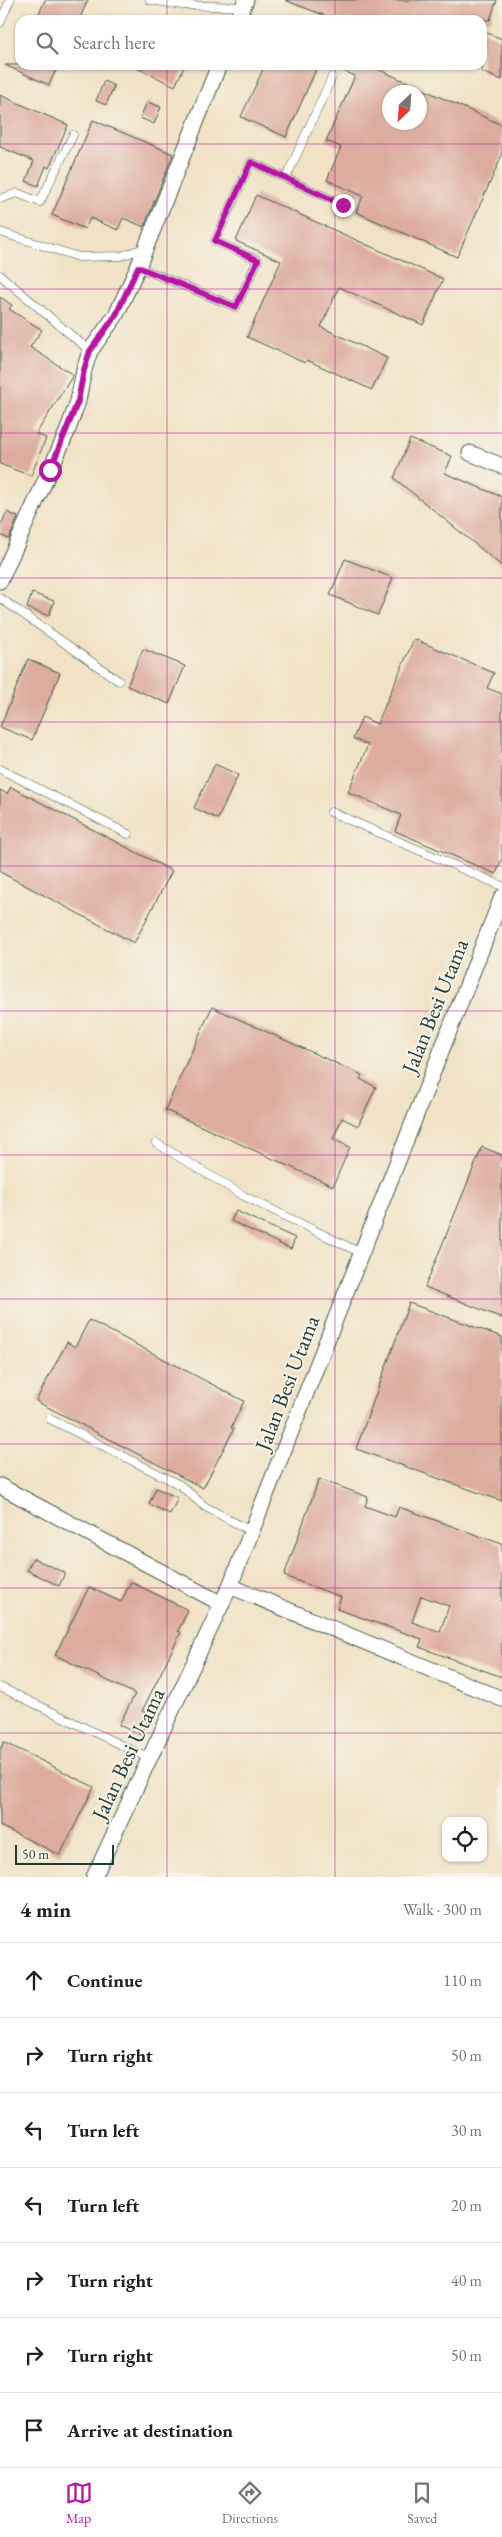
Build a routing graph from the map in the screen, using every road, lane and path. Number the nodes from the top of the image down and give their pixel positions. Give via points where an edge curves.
1 (10, 0) edge
2 (150, 0) edge
3 (241, 9) edge
4 (0, 23) edge
5 (217, 70) edge
6 (332, 77) dead end
7 (73, 135) dead end
8 (286, 178) junction
9 (0, 199) edge
10 (343, 205) dead end
11 (0, 232) edge
12 (145, 248) junction
13 (138, 267) junction
14 (0, 276) edge
15 (90, 351) junction
16 (470, 453) dead end
17 (502, 466) edge
18 (0, 581) edge
19 (0, 598) edge
20 (119, 681) dead end
21 (0, 768) edge
22 (331, 812) dead end
23 (128, 834) dead end
24 (502, 886) edge
25 (502, 897) edge
26 (156, 1143) dead end
27 (361, 1253) junction
28 (50, 1419) dead end
29 (0, 1486) edge
30 (252, 1532) junction
31 (230, 1586) junction
32 (222, 1604) junction
33 (0, 1687) edge
34 (502, 1699) edge
35 (148, 1758) junction
36 (94, 1877) edge

1 - 4 lane
2 - 3 lane
5 - 12 street
6 - 8 lane
7 - 9 lane via 40,202 17,193
8 - 10 lane
8 - 13 lane via 251,162 215,241 258,260 236,307
11 - 12 lane via 79,257 121,256
12 - 13 street
13 - 15 street via 116,315
14 - 15 lane
15 - 18 street via 67,432
16 - 17 street
19 - 20 lane
21 - 23 lane
22 - 24 lane
25 - 27 street, Jalan Besi Utama
26 - 27 lane via 244,1196
27 - 30 street, Jalan Besi Utama
28 - 30 lane via 180,1485 210,1510
29 - 32 street
30 - 31 street, Jalan Besi Utama
31 - 32 street, Jalan Besi Utama
31 - 34 street
32 - 35 street, Jalan Besi Utama
33 - 35 lane
35 - 36 street, Jalan Besi Utama

